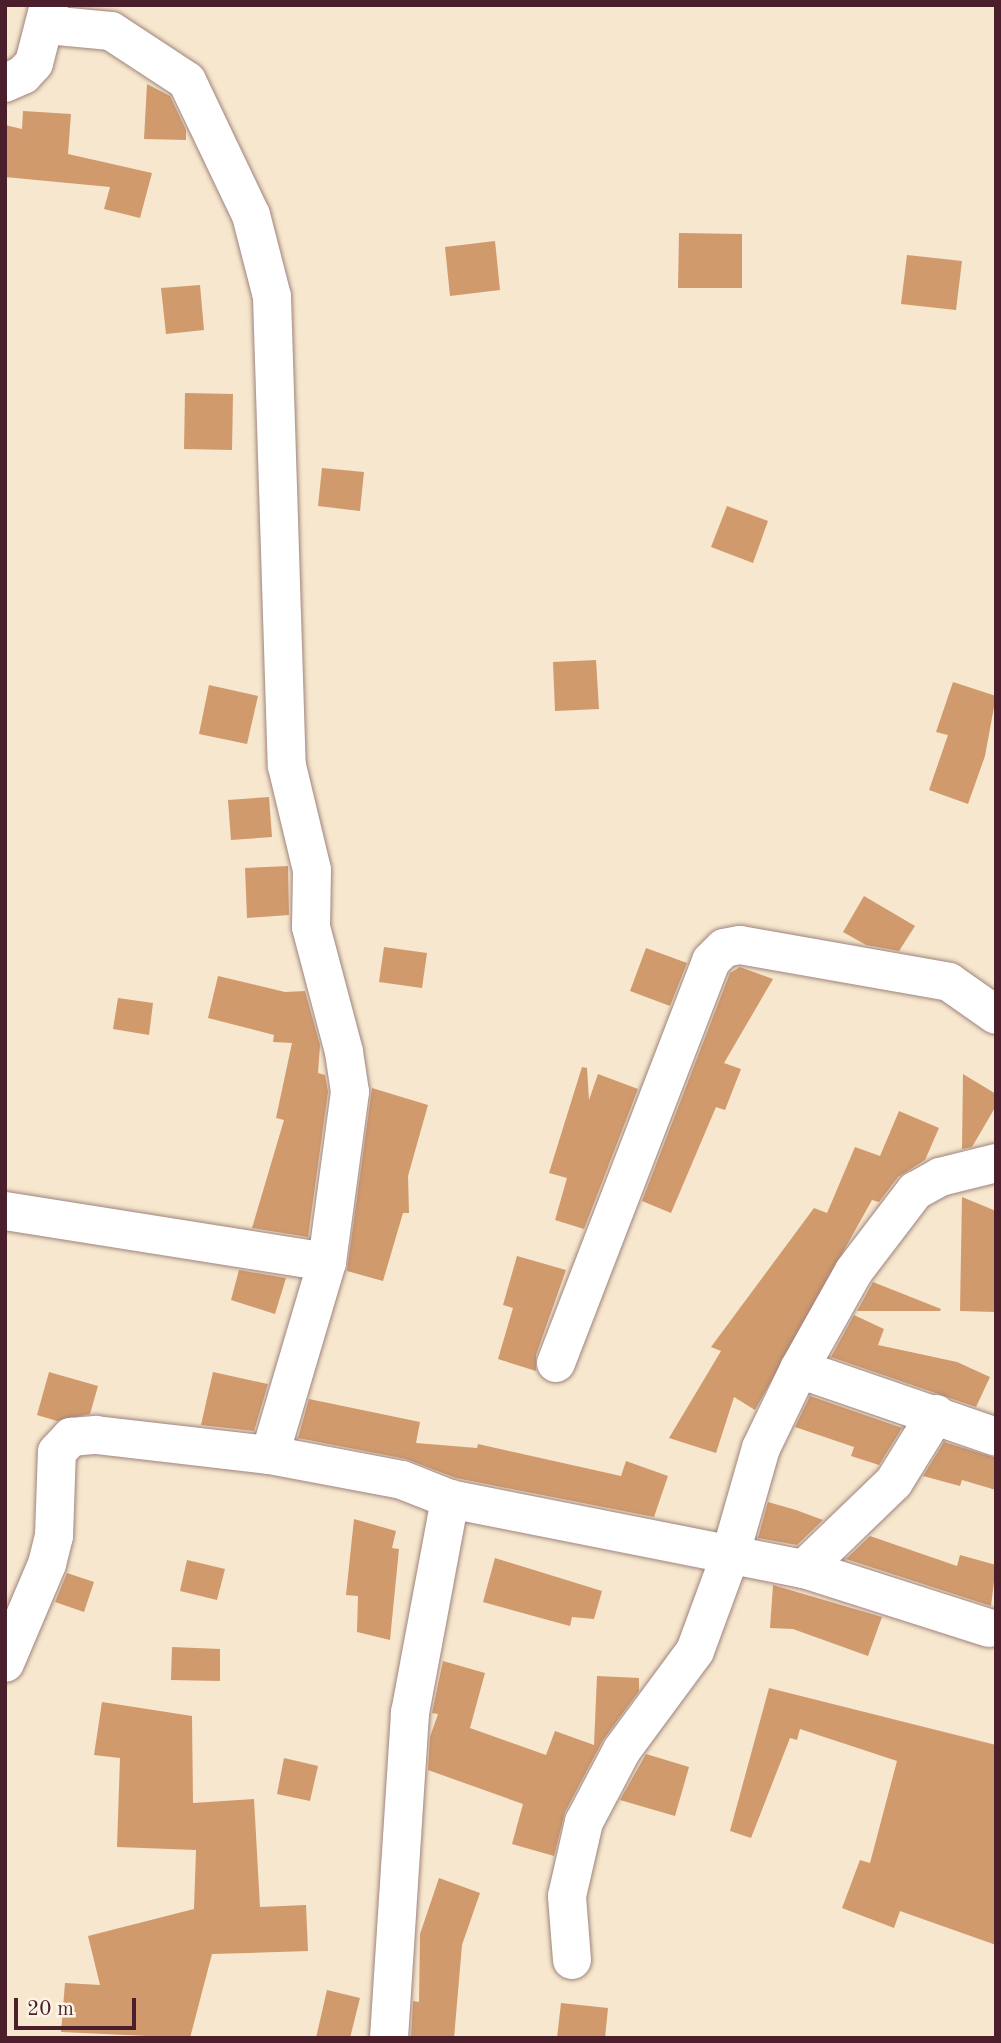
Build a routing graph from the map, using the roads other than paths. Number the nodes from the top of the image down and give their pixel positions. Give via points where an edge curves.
1 (48, 15) edge
2 (5, 83) edge
3 (996, 1014) edge
4 (996, 1163) edge
5 (5, 1211) edge
6 (327, 1262) junction
7 (556, 1363) dead end
8 (799, 1369) junction
9 (936, 1414) junction
10 (996, 1437) edge
11 (270, 1455) junction
12 (450, 1499) junction
13 (730, 1556) junction
14 (804, 1569) junction
15 (989, 1628) dead end
16 (5, 1663) edge
17 (572, 1960) dead end
18 (389, 2038) edge

1 - 2 street via 34,63 23,75
1 - 6 street via 111,30 187,81 251,215 272,297 287,766 312,870 311,927 350,1092
3 - 7 street via 949,982 740,944 724,948 711,961
4 - 8 street via 940,1177 915,1191 854,1271
5 - 6 street
6 - 11 street
8 - 9 street
8 - 13 street via 761,1448
9 - 10 street
9 - 14 street via 894,1482
11 - 12 street via 402,1480
11 - 16 street via 96,1435 71,1437 57,1452 54,1536 47,1564
12 - 13 street
12 - 18 street via 410,1713
13 - 14 street
13 - 17 street via 695,1651 622,1750 584,1822 568,1896
14 - 15 street

